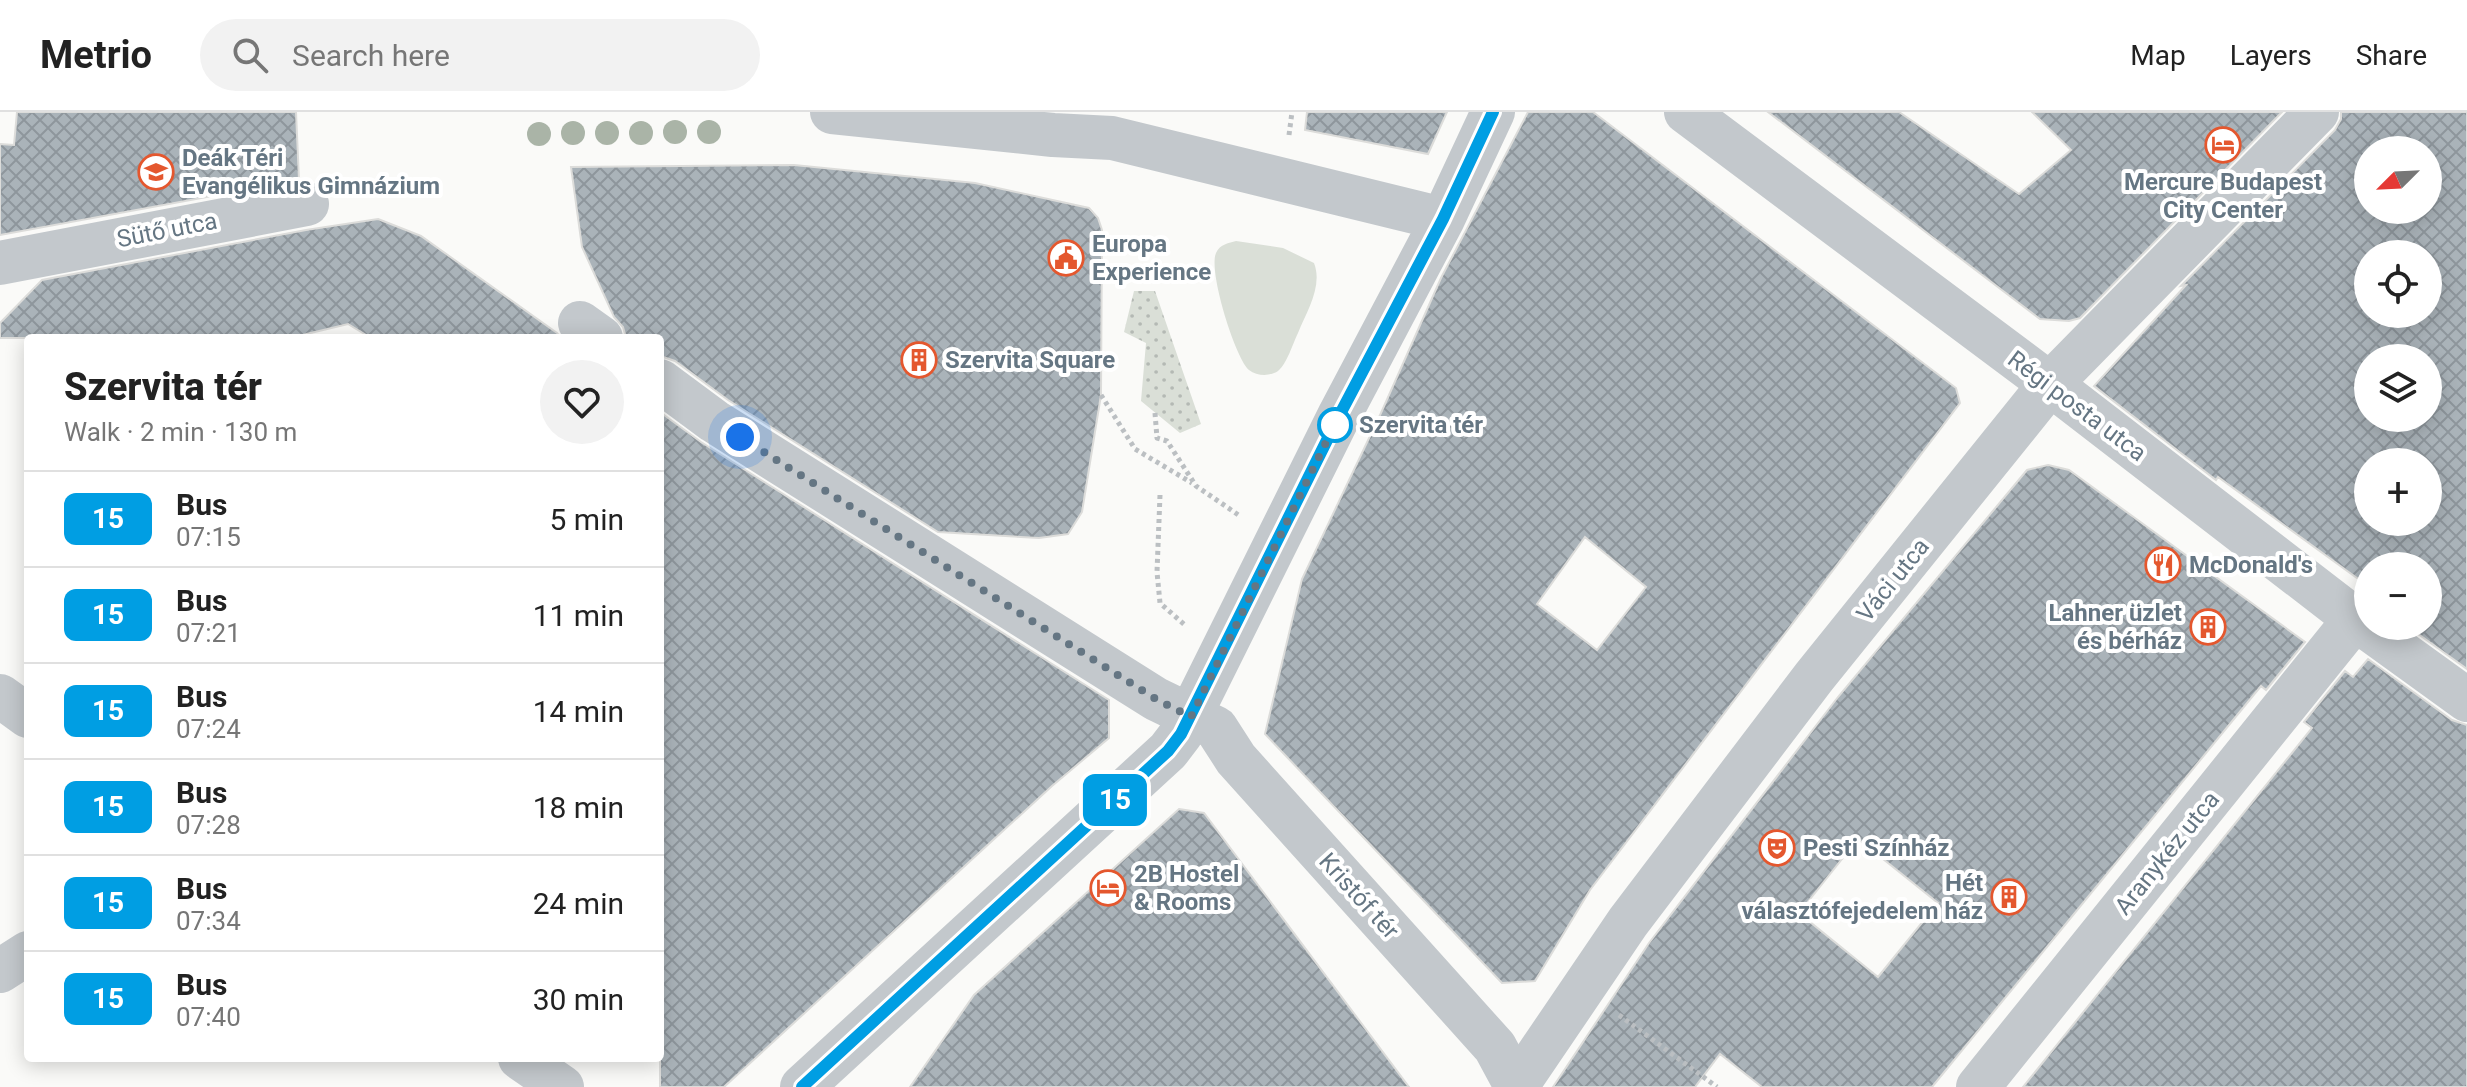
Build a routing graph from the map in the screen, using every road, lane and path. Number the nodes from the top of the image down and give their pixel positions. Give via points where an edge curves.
1 (832, 112) edge
2 (1493, 112) edge
3 (1686, 112) edge
4 (2317, 112) edge
5 (1115, 125) edge
6 (307, 204) dead end
7 (1443, 219) junction
8 (13, 260) edge
9 (664, 384) edge
10 (2050, 384) junction
11 (1101, 395) dead end
12 (1155, 413) dead end
13 (1196, 486) junction
14 (1160, 495) dead end
15 (1251, 523) dead end
16 (2354, 618) edge
17 (2354, 620) edge
18 (1196, 635) dead end
19 (2384, 640) edge
20 (0, 696) edge
21 (2467, 700) edge
22 (24, 713) edge
23 (1191, 717) junction
24 (24, 956) edge
25 (0, 971) edge
26 (1583, 988) junction
27 (526, 1062) edge
28 (562, 1087) edge
29 (802, 1087) edge
30 (1516, 1087) edge
31 (1717, 1087) edge
32 (1978, 1087) edge

1 - 5 street via 1053,135
2 - 7 street
3 - 10 street, Régi posta utca
4 - 10 street, Váci utca
5 - 7 street
6 - 8 street, Sütő utca
7 - 23 street
9 - 23 street, Kristóf tér via 714,421
10 - 16 street, Régi posta utca
10 - 26 street, Váci utca via 1814,677
11 - 13 path via 1135,449
12 - 13 path via 1157,438 1167,441
13 - 15 path
14 - 18 path via 1160,603
17 - 32 street, Aranykéz utca
19 - 21 street, Régi posta utca
20 - 22 street
23 - 29 street via 1168,751
23 - 30 street, Kristóf tér via 1216,728 1236,759 1495,1047
24 - 25 street
26 - 30 street, Váci utca
26 - 31 path
27 - 28 street

